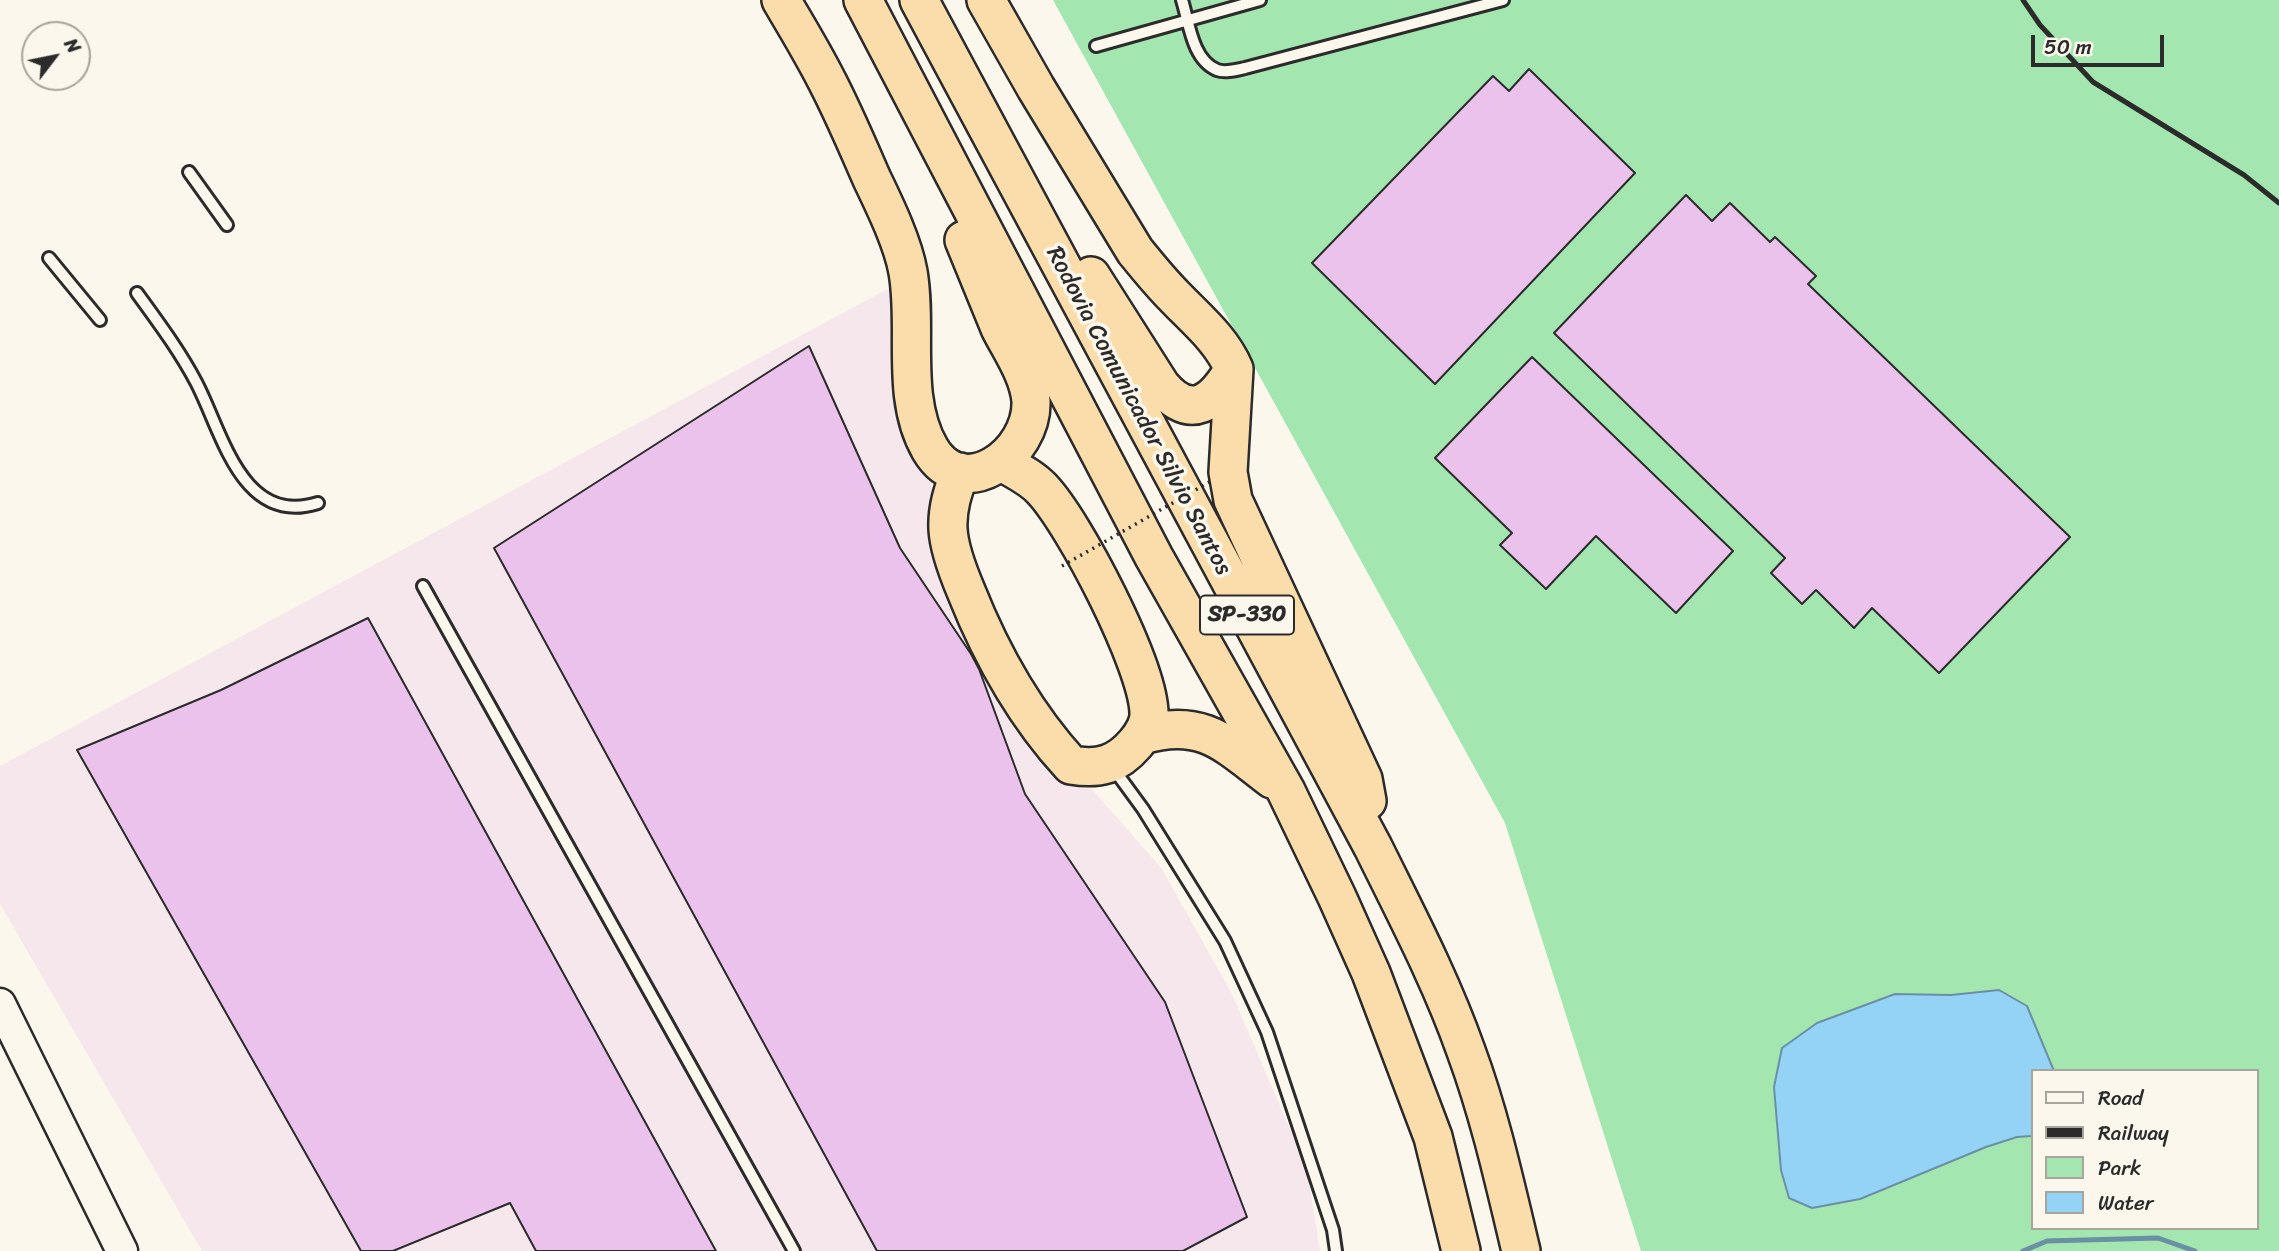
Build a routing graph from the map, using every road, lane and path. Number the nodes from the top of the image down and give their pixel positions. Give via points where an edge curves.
1 (781, 0) edge
2 (919, 0) edge
3 (986, 0) edge
4 (1182, 0) edge
5 (1260, 0) edge
6 (1503, 0) edge
7 (868, 9) edge
8 (1188, 20) junction
9 (1097, 46) dead end
10 (999, 148) junction
11 (189, 172) dead end
12 (227, 225) dead end
13 (49, 258) dead end
14 (137, 293) dead end
15 (100, 320) dead end
16 (1234, 369) junction
17 (1002, 462) junction
18 (960, 472) junction
19 (1213, 480) dead end
20 (318, 503) dead end
21 (1062, 566) dead end
22 (423, 586) dead end
23 (1142, 735) junction
24 (1110, 764) junction
25 (1286, 790) junction
26 (1373, 847) junction
27 (0, 1004) edge
28 (122, 1251) edge
29 (794, 1251) edge
30 (1336, 1251) edge
31 (1461, 1251) edge
32 (1521, 1251) edge

1 - 18 highway via 829,83 888,213 908,272 914,394 923,436 946,467
2 - 10 highway, Rodovia Comunicador Silvio Santos / SP-330
3 - 16 highway via 1135,251 1223,346
4 - 8 lane
5 - 8 lane
6 - 8 lane via 1226,71 1208,64 1195,48
7 - 17 highway via 1025,377 1031,399 1029,424 1020,443
7 - 25 highway, SP-330 via 1154,557
8 - 9 lane
10 - 16 highway via 1058,225 1172,398 1195,406 1206,403 1221,391
10 - 26 highway, Rodovia Comunicador Silvio Santos / SP-330
11 - 12 lane
13 - 15 lane
14 - 20 lane via 176,345 226,452 243,477 260,495 282,506 301,508
16 - 26 highway via 1228,472 1233,500 1363,779
17 - 18 highway
17 - 23 highway via 1041,488 1055,506 1114,609 1145,687 1150,715
18 - 24 highway via 949,503 948,531 977,620 1013,687 1070,765
19 - 21 path, bridge
22 - 29 lane
23 - 24 highway
23 - 25 highway via 1178,727 1212,736
24 - 30 lane via 1225,942 1257,1010 1333,1230
25 - 31 highway, SP-330 via 1338,897 1429,1124
26 - 32 highway, Rodovia Comunicador Silvio Santos / SP-330 via 1440,984 1467,1052
27 - 28 main road

